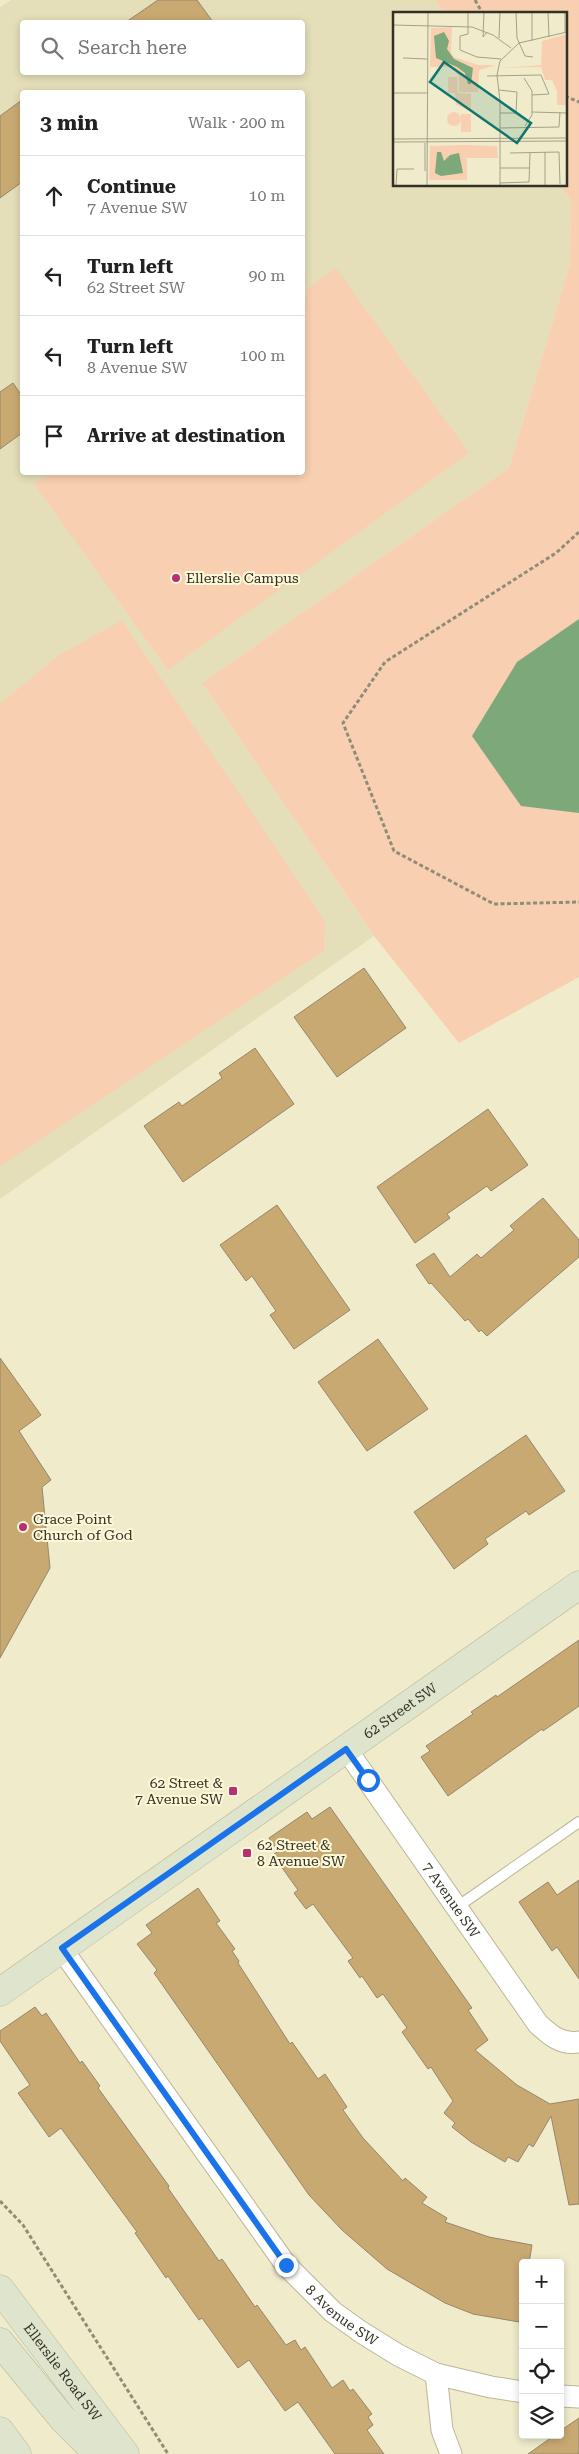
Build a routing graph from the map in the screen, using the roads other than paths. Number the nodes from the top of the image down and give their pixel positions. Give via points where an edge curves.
1 (579, 1584) edge
2 (346, 1749) junction
3 (579, 1822) edge
4 (457, 1907) junction
5 (62, 1948) junction
6 (0, 1992) edge
7 (572, 2042) edge
8 (0, 2289) edge
9 (0, 2342) edge
10 (436, 2374) junction
11 (519, 2391) edge
12 (564, 2396) edge
13 (579, 2398) edge
14 (0, 2431) edge
15 (17, 2454) edge
16 (98, 2454) edge
17 (125, 2454) edge
18 (451, 2454) edge

1 - 2 street, 62 Street SW
2 - 4 street, 7 Avenue SW
2 - 5 street, 62 Street SW
3 - 4 lane
4 - 7 street, 7 Avenue SW via 538,2024 551,2035
5 - 6 street, 62 Street SW
5 - 10 street, 8 Avenue SW via 286,2265 305,2286 354,2327
8 - 17 street, Ellerslie Road SW
9 - 16 street via 63,2419
10 - 11 street, 8 Avenue SW
10 - 18 street via 442,2430
12 - 13 street
14 - 15 street

